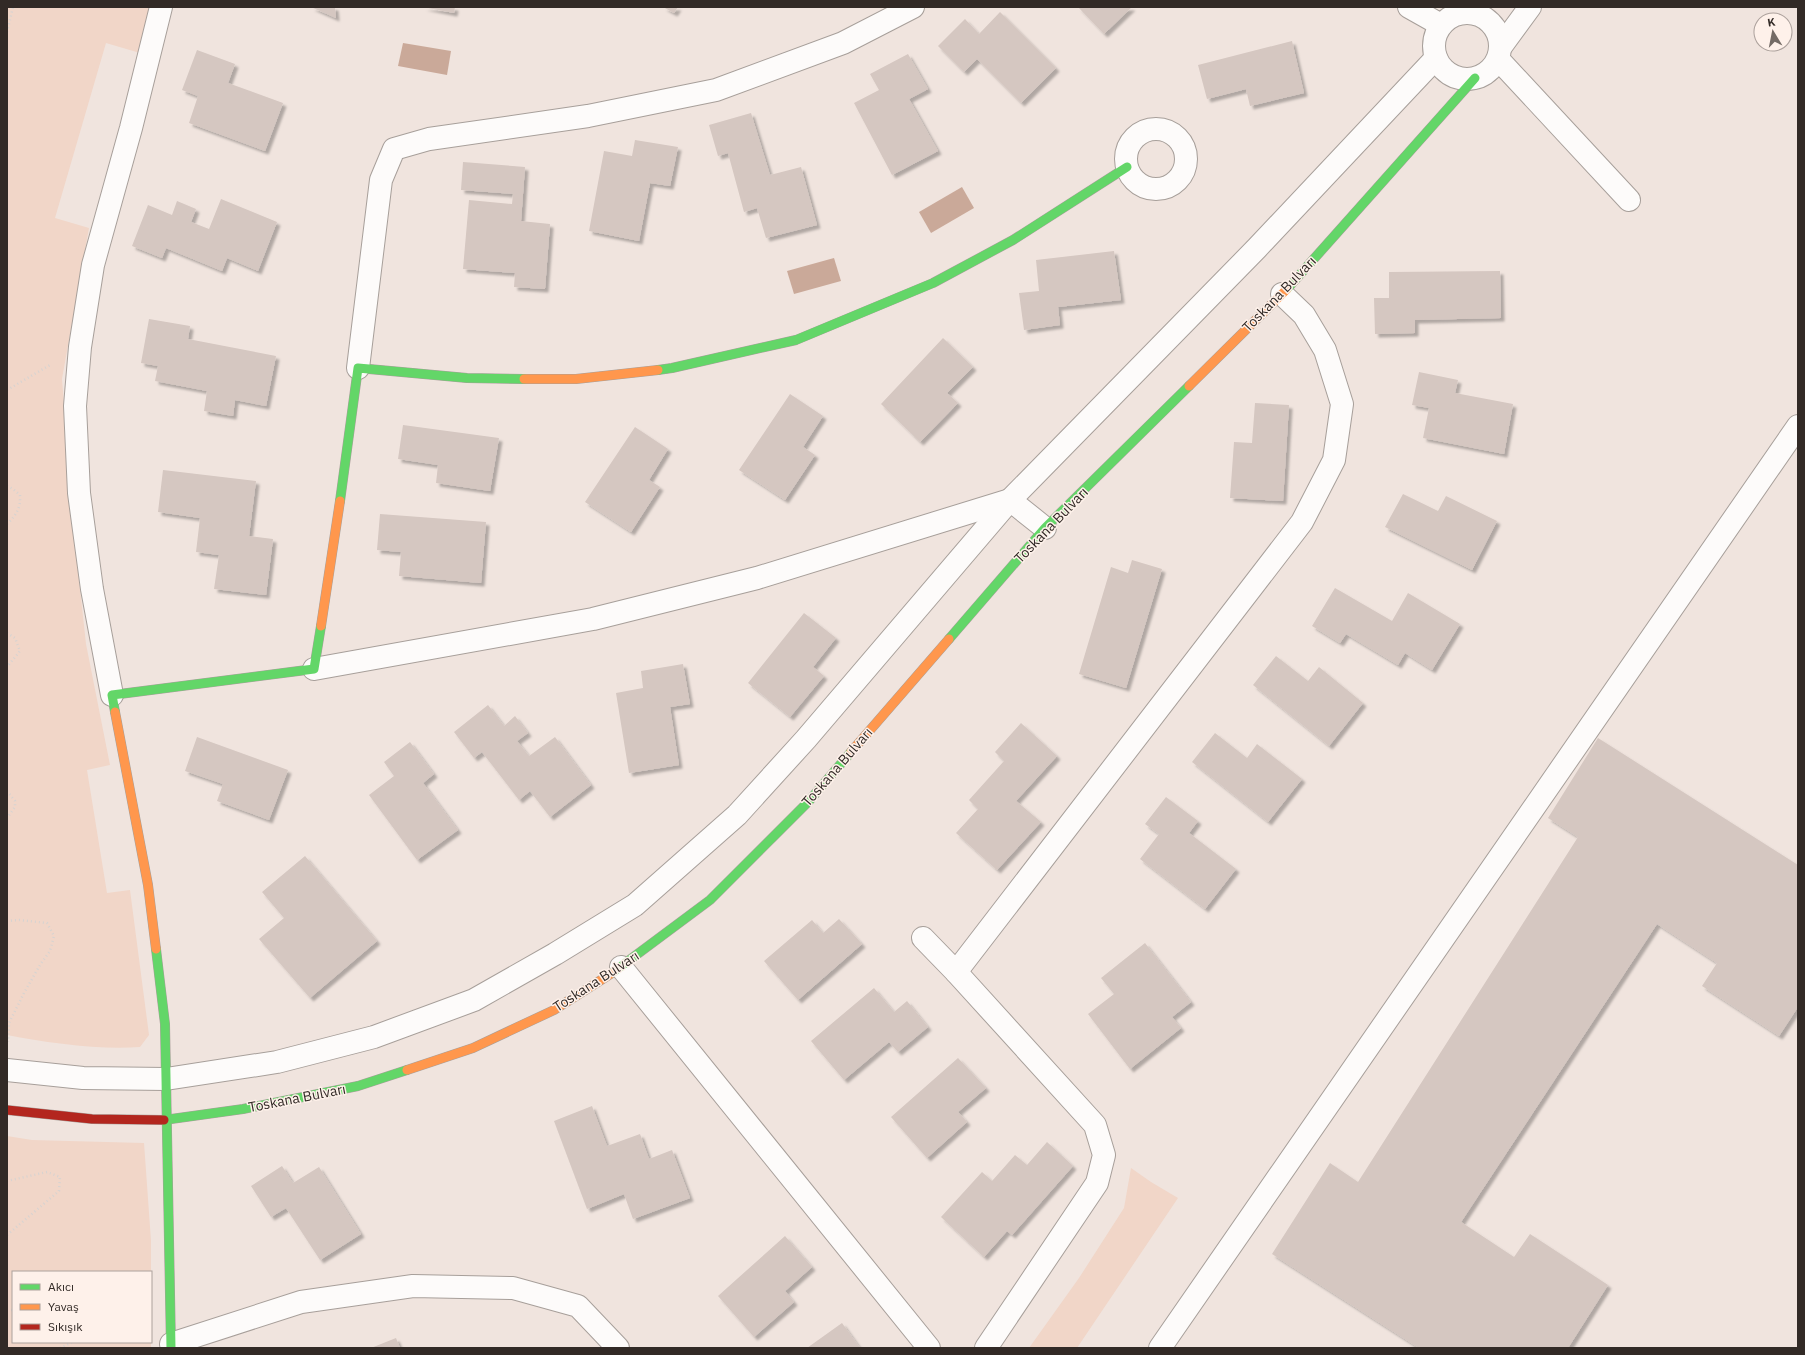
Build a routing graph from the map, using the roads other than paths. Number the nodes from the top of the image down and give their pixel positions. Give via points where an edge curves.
1 (161, 7) edge
2 (913, 7) edge
3 (1409, 7) edge
4 (1530, 7) edge
5 (1477, 11) edge
6 (1441, 25) junction
7 (1499, 54) junction
8 (1436, 58) junction
9 (1475, 78) junction
10 (1127, 167) dead end
11 (1630, 200) dead end
12 (1282, 294) junction
13 (358, 368) junction
14 (1798, 426) edge
15 (1010, 500) junction
16 (1045, 528) junction
17 (314, 669) junction
18 (112, 695) junction
19 (923, 938) dead end
20 (621, 967) junction
21 (956, 972) junction
22 (7, 1070) edge
23 (166, 1079) junction
24 (7, 1110) edge
25 (167, 1120) junction
26 (171, 1346) edge
27 (618, 1348) edge
28 (929, 1348) edge
29 (986, 1348) edge
30 (1160, 1348) edge

1 - 18 street via 93,265 80,347 76,406 79,493 92,589
2 - 13 street via 843,44 716,90 588,116 429,139 394,149 381,180
3 - 6 street
4 - 7 street, Toskana Bulvarı
5 - 6 street via 1456,14
5 - 7 street via 1494,27 1499,37
6 - 8 street via 1434,41
7 - 9 street, Toskana Bulvarı via 1492,68
7 - 11 street
8 - 9 street via 1440,67 1456,78
8 - 15 street via 1257,248
9 - 12 street, Toskana Bulvarı
10 - 13 street via 1013,240 933,283 796,340 672,368 576,379 467,378
12 - 16 street, Toskana Bulvarı
12 - 21 street via 1304,315 1325,350 1342,404 1334,460 1302,522
13 - 17 street
14 - 30 street
15 - 16 street
15 - 17 street via 757,578 593,619
15 - 23 street via 806,739 737,815 635,905 474,1000 374,1037 277,1062
16 - 20 street, Toskana Bulvarı via 809,801 710,900
17 - 18 street
18 - 23 street via 148,885 165,1024
19 - 21 street
20 - 25 street, Toskana Bulvarı via 554,1010 473,1048 358,1086 243,1109
20 - 28 street
21 - 29 street via 1095,1125 1104,1155 1097,1183
22 - 23 street via 83,1078
23 - 25 street
24 - 25 street, Toskana Bulvarı via 92,1119
25 - 26 street
26 - 27 street via 301,1302 413,1286 513,1288 578,1306

